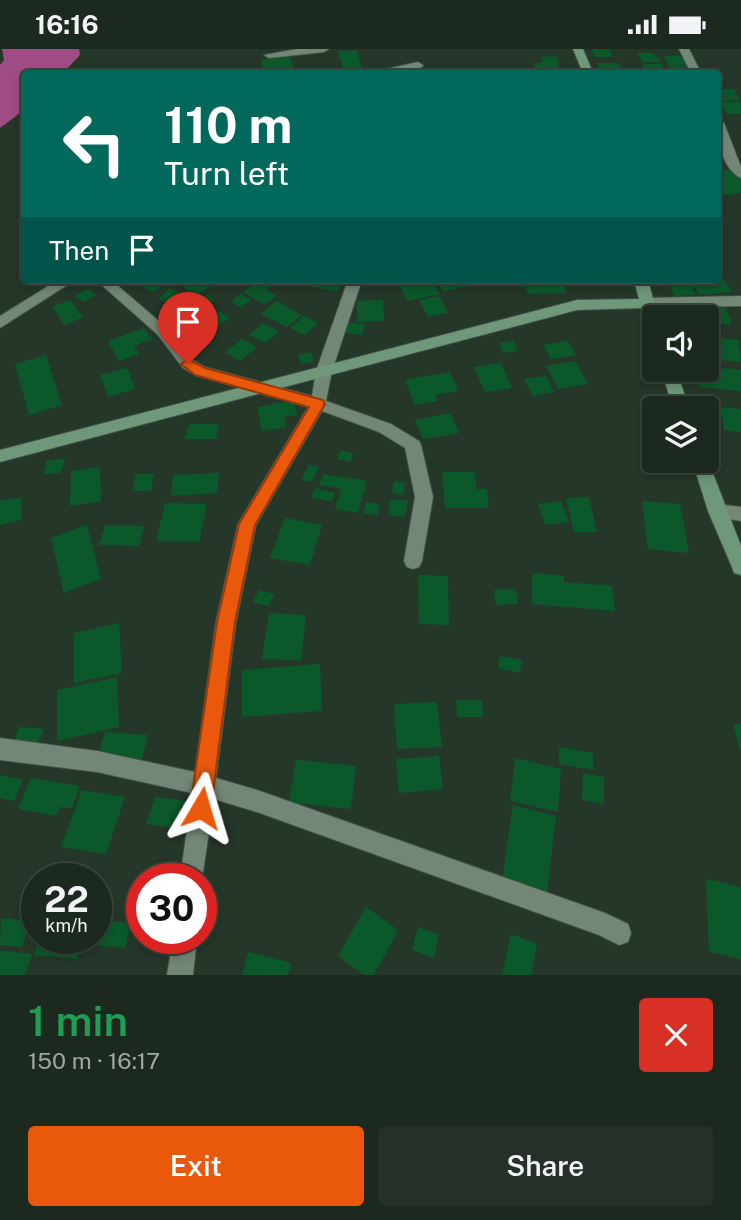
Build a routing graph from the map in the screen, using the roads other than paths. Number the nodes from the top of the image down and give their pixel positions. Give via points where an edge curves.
1 (324, 49) edge
2 (578, 49) edge
3 (684, 49) edge
4 (269, 55) dead end
5 (420, 65) edge
6 (403, 70) edge
7 (586, 70) edge
8 (694, 70) edge
9 (721, 130) edge
10 (721, 166) edge
11 (739, 169) edge
12 (62, 284) edge
13 (108, 284) edge
14 (354, 284) edge
15 (642, 284) edge
16 (741, 301) edge
17 (646, 303) junction
18 (0, 323) edge
19 (324, 371) junction
20 (263, 389) junction
21 (318, 404) junction
22 (0, 456) edge
23 (704, 473) edge
24 (717, 511) junction
25 (741, 514) edge
26 (413, 561) dead end
27 (741, 567) edge
28 (0, 749) edge
29 (203, 784) junction
30 (194, 863) edge
31 (619, 933) dead end
32 (183, 954) edge
33 (180, 975) edge

1 - 4 street
2 - 7 street
3 - 8 street
5 - 6 street
9 - 11 street
10 - 11 street
12 - 18 street
13 - 20 street via 162,331 188,364
14 - 19 street
15 - 17 street
16 - 17 street
17 - 19 street via 577,305
19 - 20 street
19 - 21 street
20 - 21 street
20 - 22 street
21 - 26 street via 385,428 414,445 424,498
21 - 29 street via 247,524 226,622
23 - 24 street
24 - 25 street
24 - 27 street
28 - 29 street
29 - 30 street
29 - 31 street
32 - 33 street

